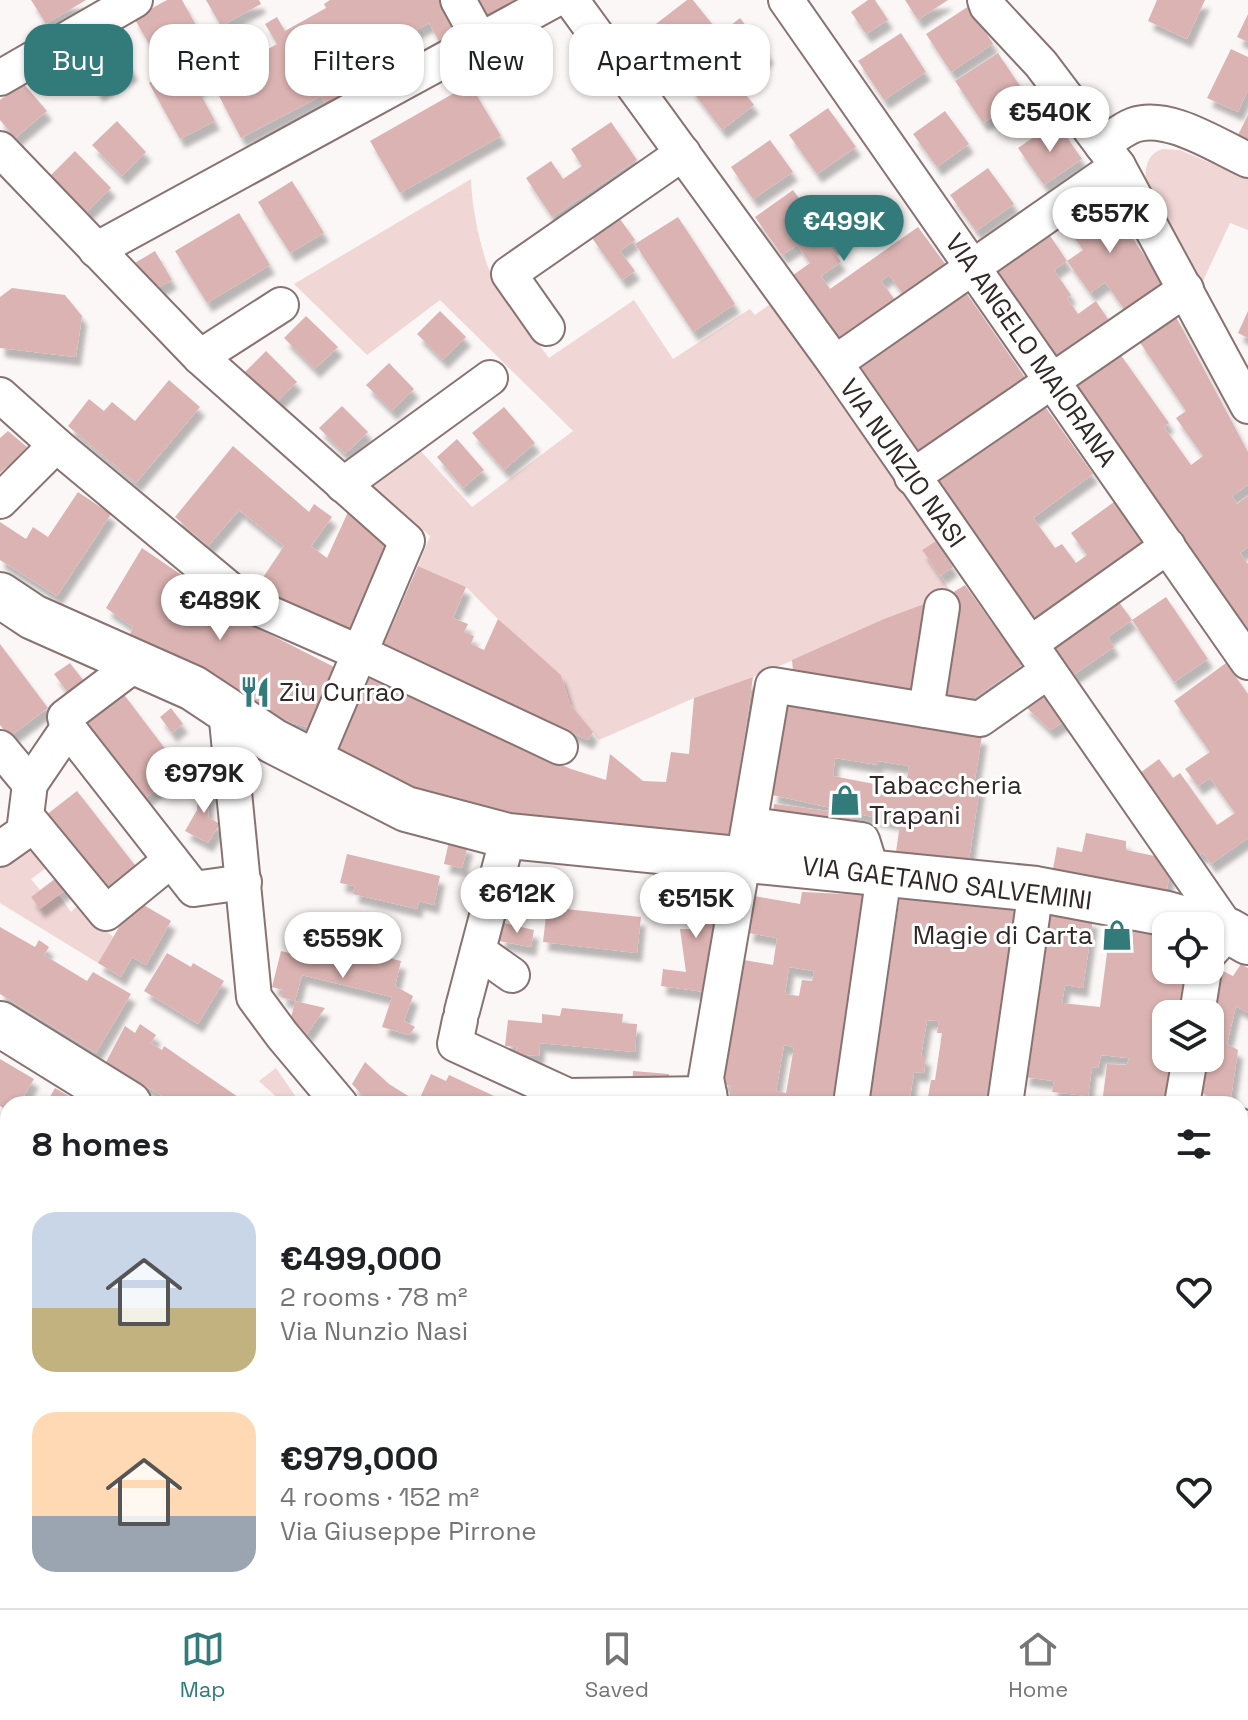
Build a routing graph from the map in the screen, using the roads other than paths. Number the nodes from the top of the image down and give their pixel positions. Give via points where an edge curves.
1 (135, 0) edge
2 (458, 0) edge
3 (554, 0) edge
4 (571, 0) edge
5 (786, 0) edge
6 (985, 0) edge
7 (471, 24) edge
8 (510, 24) edge
9 (440, 62) edge
10 (0, 78) edge
11 (0, 149) edge
12 (683, 153) junction
13 (1110, 156) junction
14 (1248, 160) edge
15 (96, 250) junction
16 (973, 266) junction
17 (1186, 289) junction
18 (281, 305) dead end
19 (547, 328) dead end
20 (200, 357) junction
21 (835, 363) junction
22 (1239, 376) edge
23 (490, 378) dead end
24 (1053, 380) junction
25 (0, 395) edge
26 (1248, 406) edge
27 (56, 445) junction
28 (912, 477) junction
29 (343, 485) junction
30 (0, 501) edge
31 (1168, 546) junction
32 (0, 595) edge
33 (942, 607) dead end
34 (360, 653) junction
35 (1039, 658) junction
36 (138, 662) junction
37 (1248, 662) edge
38 (226, 710) junction
39 (926, 710) junction
40 (68, 728) junction
41 (560, 747) dead end
42 (0, 748) edge
43 (313, 763) junction
44 (28, 800) junction
45 (508, 836) junction
46 (748, 842) junction
47 (0, 849) edge
48 (171, 860) junction
49 (878, 873) junction
50 (244, 882) junction
51 (1036, 889) junction
52 (1235, 937) edge
53 (478, 951) junction
54 (512, 975) dead end
55 (0, 1024) edge
56 (1190, 1072) edge
57 (116, 1096) edge
58 (333, 1096) edge
59 (568, 1096) edge
60 (709, 1096) edge
61 (852, 1096) edge
62 (1006, 1096) edge
63 (1189, 1096) edge

1 - 10 street
2 - 7 street
3 - 8 street
4 - 12 street, VIA NUNZIO NASI
5 - 16 street, VIA ANGELO MAIORANA
6 - 13 street
9 - 15 street
11 - 15 street
12 - 19 street via 509,274
12 - 21 street, VIA NUNZIO NASI
13 - 14 street via 1130,126 1164,121
13 - 16 street
13 - 17 street
15 - 20 street
16 - 21 street
16 - 24 street, VIA ANGELO MAIORANA
17 - 22 street
17 - 24 street
18 - 20 street
20 - 29 street
21 - 28 street, VIA NUNZIO NASI
22 - 26 street
23 - 29 street
24 - 28 street
24 - 31 street, VIA ANGELO MAIORANA
25 - 27 street
27 - 30 street
27 - 34 street via 246,603
28 - 35 street, VIA NUNZIO NASI
29 - 34 street via 407,541
31 - 35 street
31 - 37 street, VIA ANGELO MAIORANA
32 - 36 main road, VIA GAETANO SALVEMINI via 33,617
33 - 39 street
34 - 41 street
34 - 43 street
35 - 39 street via 980,719
35 - 52 street, VIA NUNZIO NASI
36 - 38 main road, VIA GAETANO SALVEMINI
36 - 40 street via 65,717
38 - 43 main road, VIA GAETANO SALVEMINI
38 - 50 street
39 - 46 street via 773,685
40 - 44 street
40 - 48 street
42 - 44 street
43 - 45 main road, VIA GAETANO SALVEMINI via 406,809
44 - 47 street via 24,832
44 - 48 street via 106,913
45 - 46 main road, VIA GAETANO SALVEMINI
45 - 53 street
46 - 49 main road, VIA GAETANO SALVEMINI
46 - 60 street via 708,1064
48 - 50 street via 194,889
49 - 51 main road, VIA GAETANO SALVEMINI
49 - 61 street
50 - 58 street via 254,997
51 - 52 main road, VIA GAETANO SALVEMINI via 1163,913
51 - 62 street
53 - 54 street
53 - 59 street via 455,1044
55 - 57 main road
56 - 63 street

